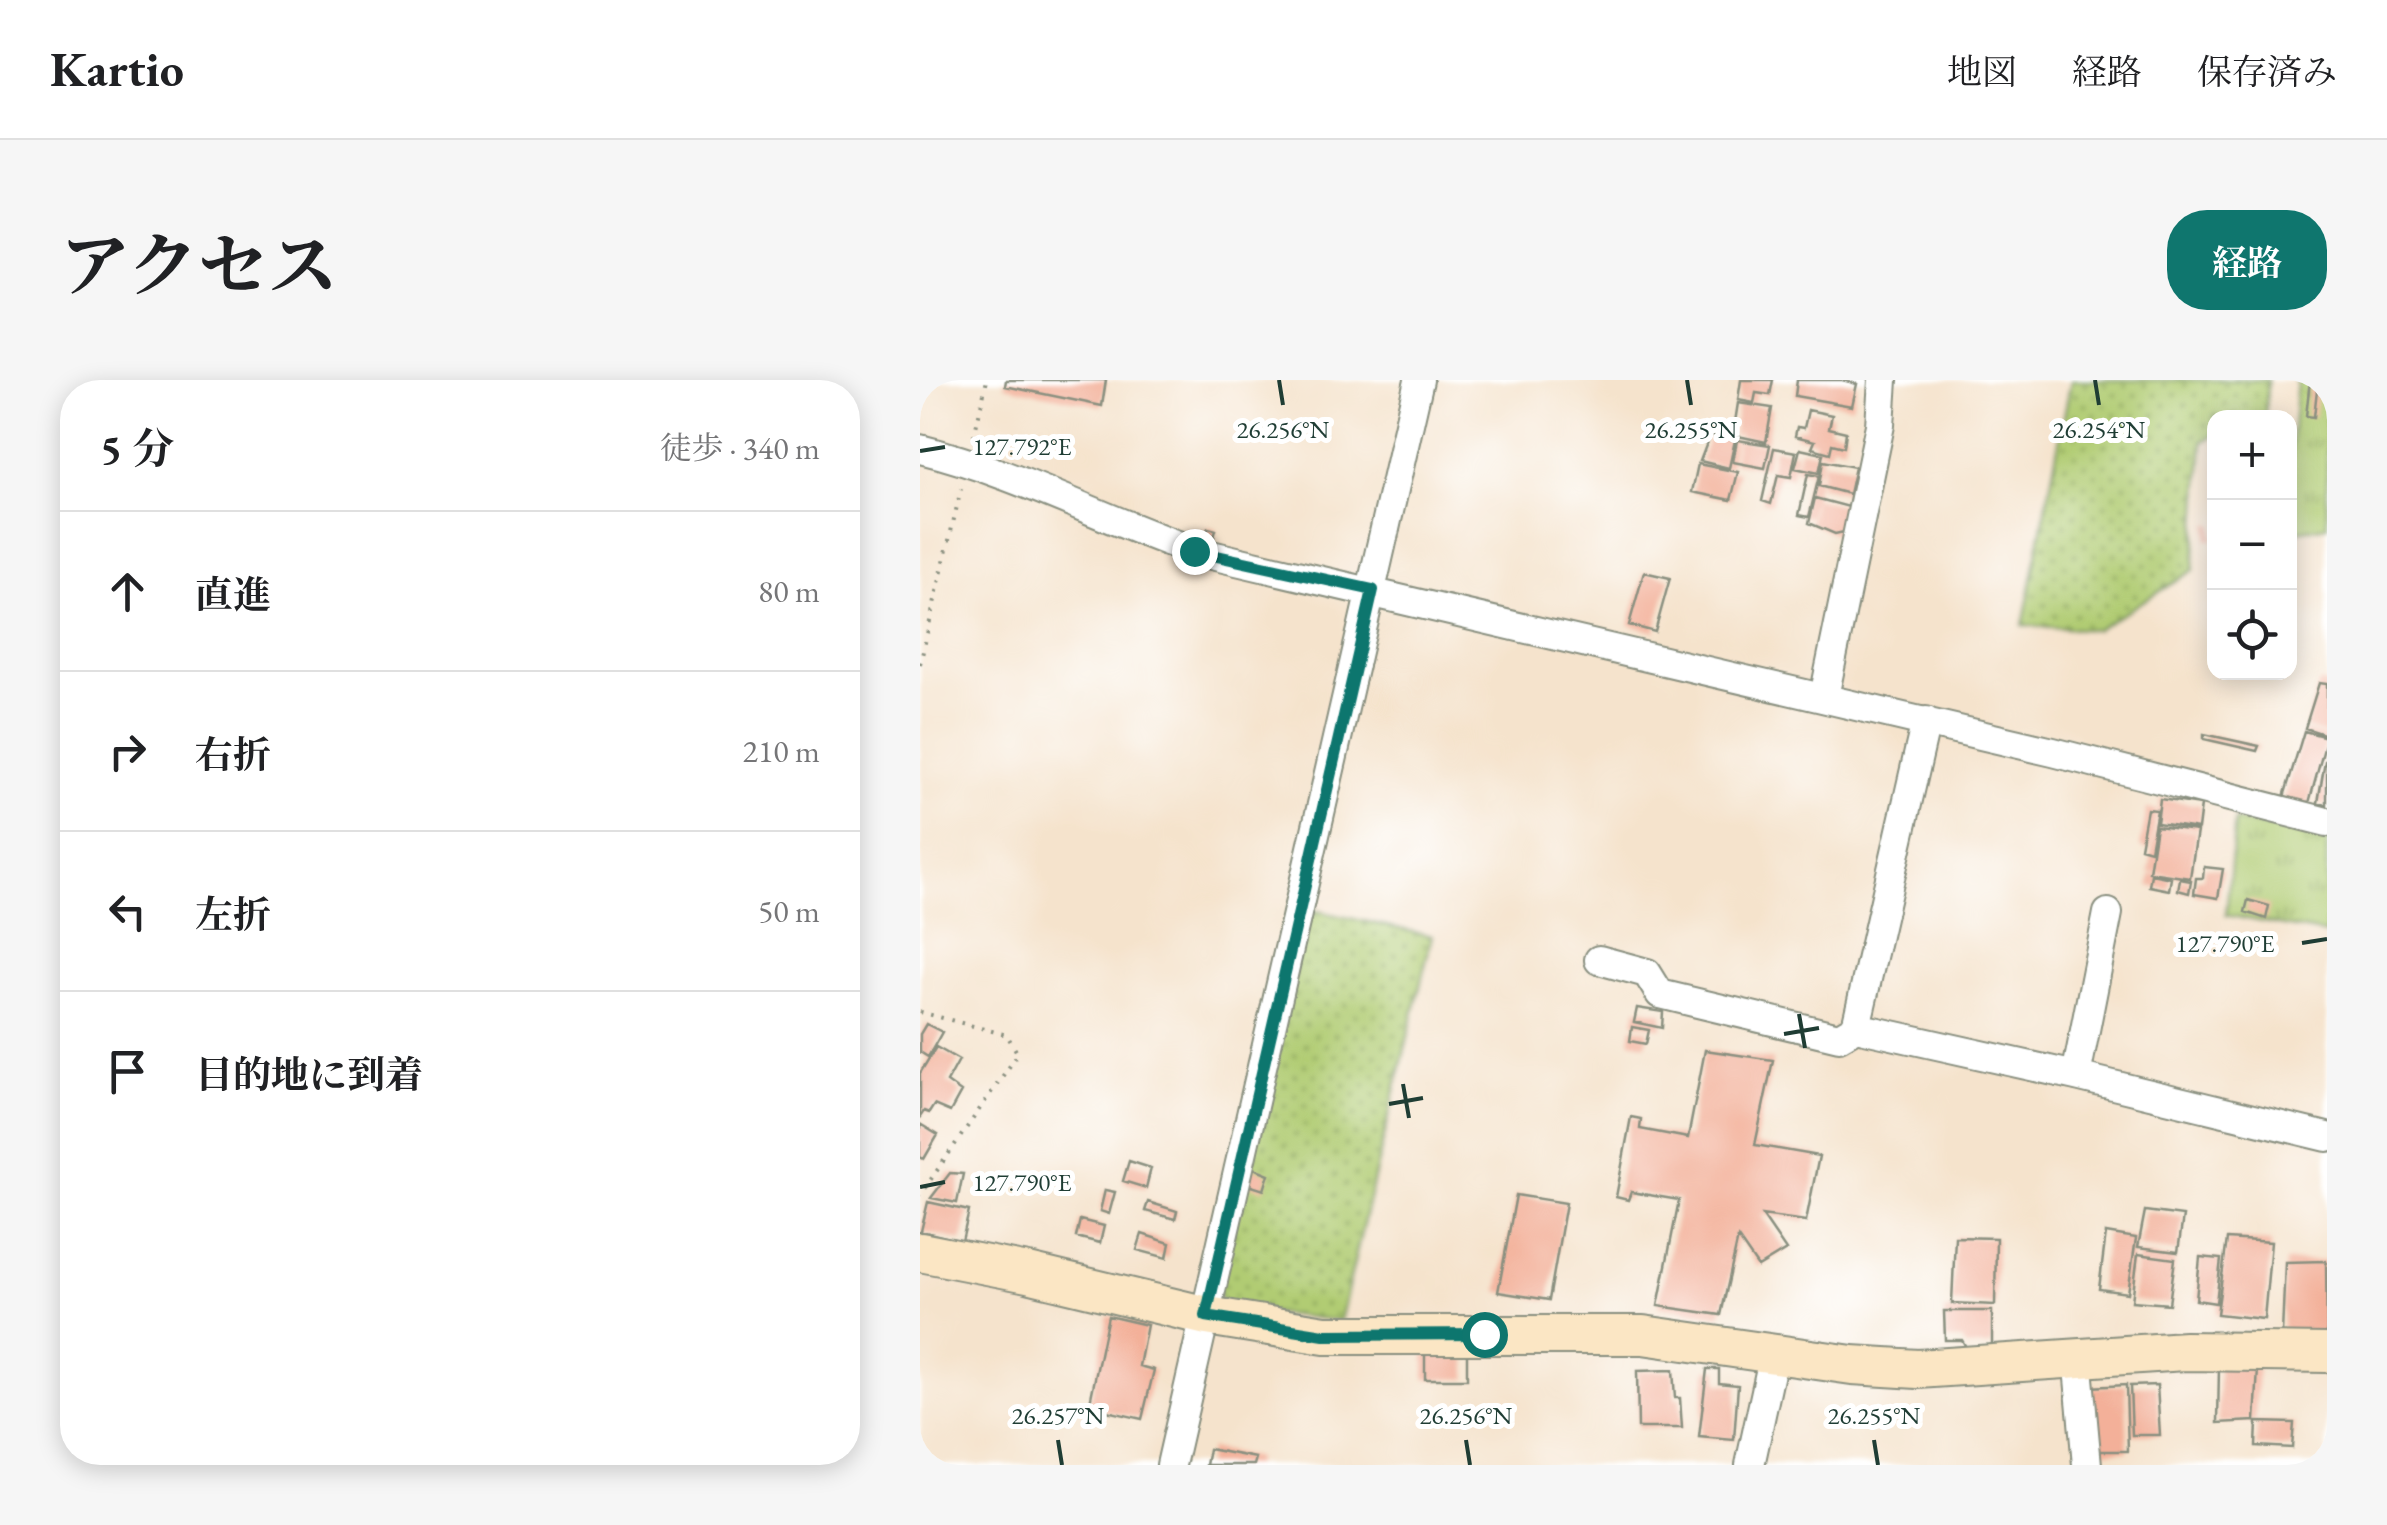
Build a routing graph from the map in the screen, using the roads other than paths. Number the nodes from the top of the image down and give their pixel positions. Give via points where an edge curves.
1 (1419, 380) edge
2 (1883, 380) edge
3 (920, 449) edge
4 (1373, 590) junction
5 (1824, 698) junction
6 (1926, 722) junction
7 (2327, 822) edge
8 (2108, 913) dead end
9 (1598, 960) dead end
10 (1856, 1027) junction
11 (2076, 1076) junction
12 (2327, 1137) edge
13 (920, 1252) edge
14 (1206, 1316) junction
15 (2327, 1353) edge
16 (1774, 1354) junction
17 (2077, 1356) junction
18 (1171, 1465) edge
19 (1750, 1465) edge
20 (2087, 1465) edge

1 - 4 street
2 - 5 street via 1880,425
3 - 4 street via 968,460 1194,551
4 - 5 street
4 - 14 street
5 - 6 street
6 - 7 street
6 - 10 street
8 - 11 street
9 - 10 street via 1647,973 1660,994 1839,1037
10 - 11 street
11 - 12 street
13 - 14 street
14 - 16 street via 1324,1335 1643,1335
14 - 18 street
15 - 17 street
16 - 17 street via 1918,1368
16 - 19 street
17 - 20 street

